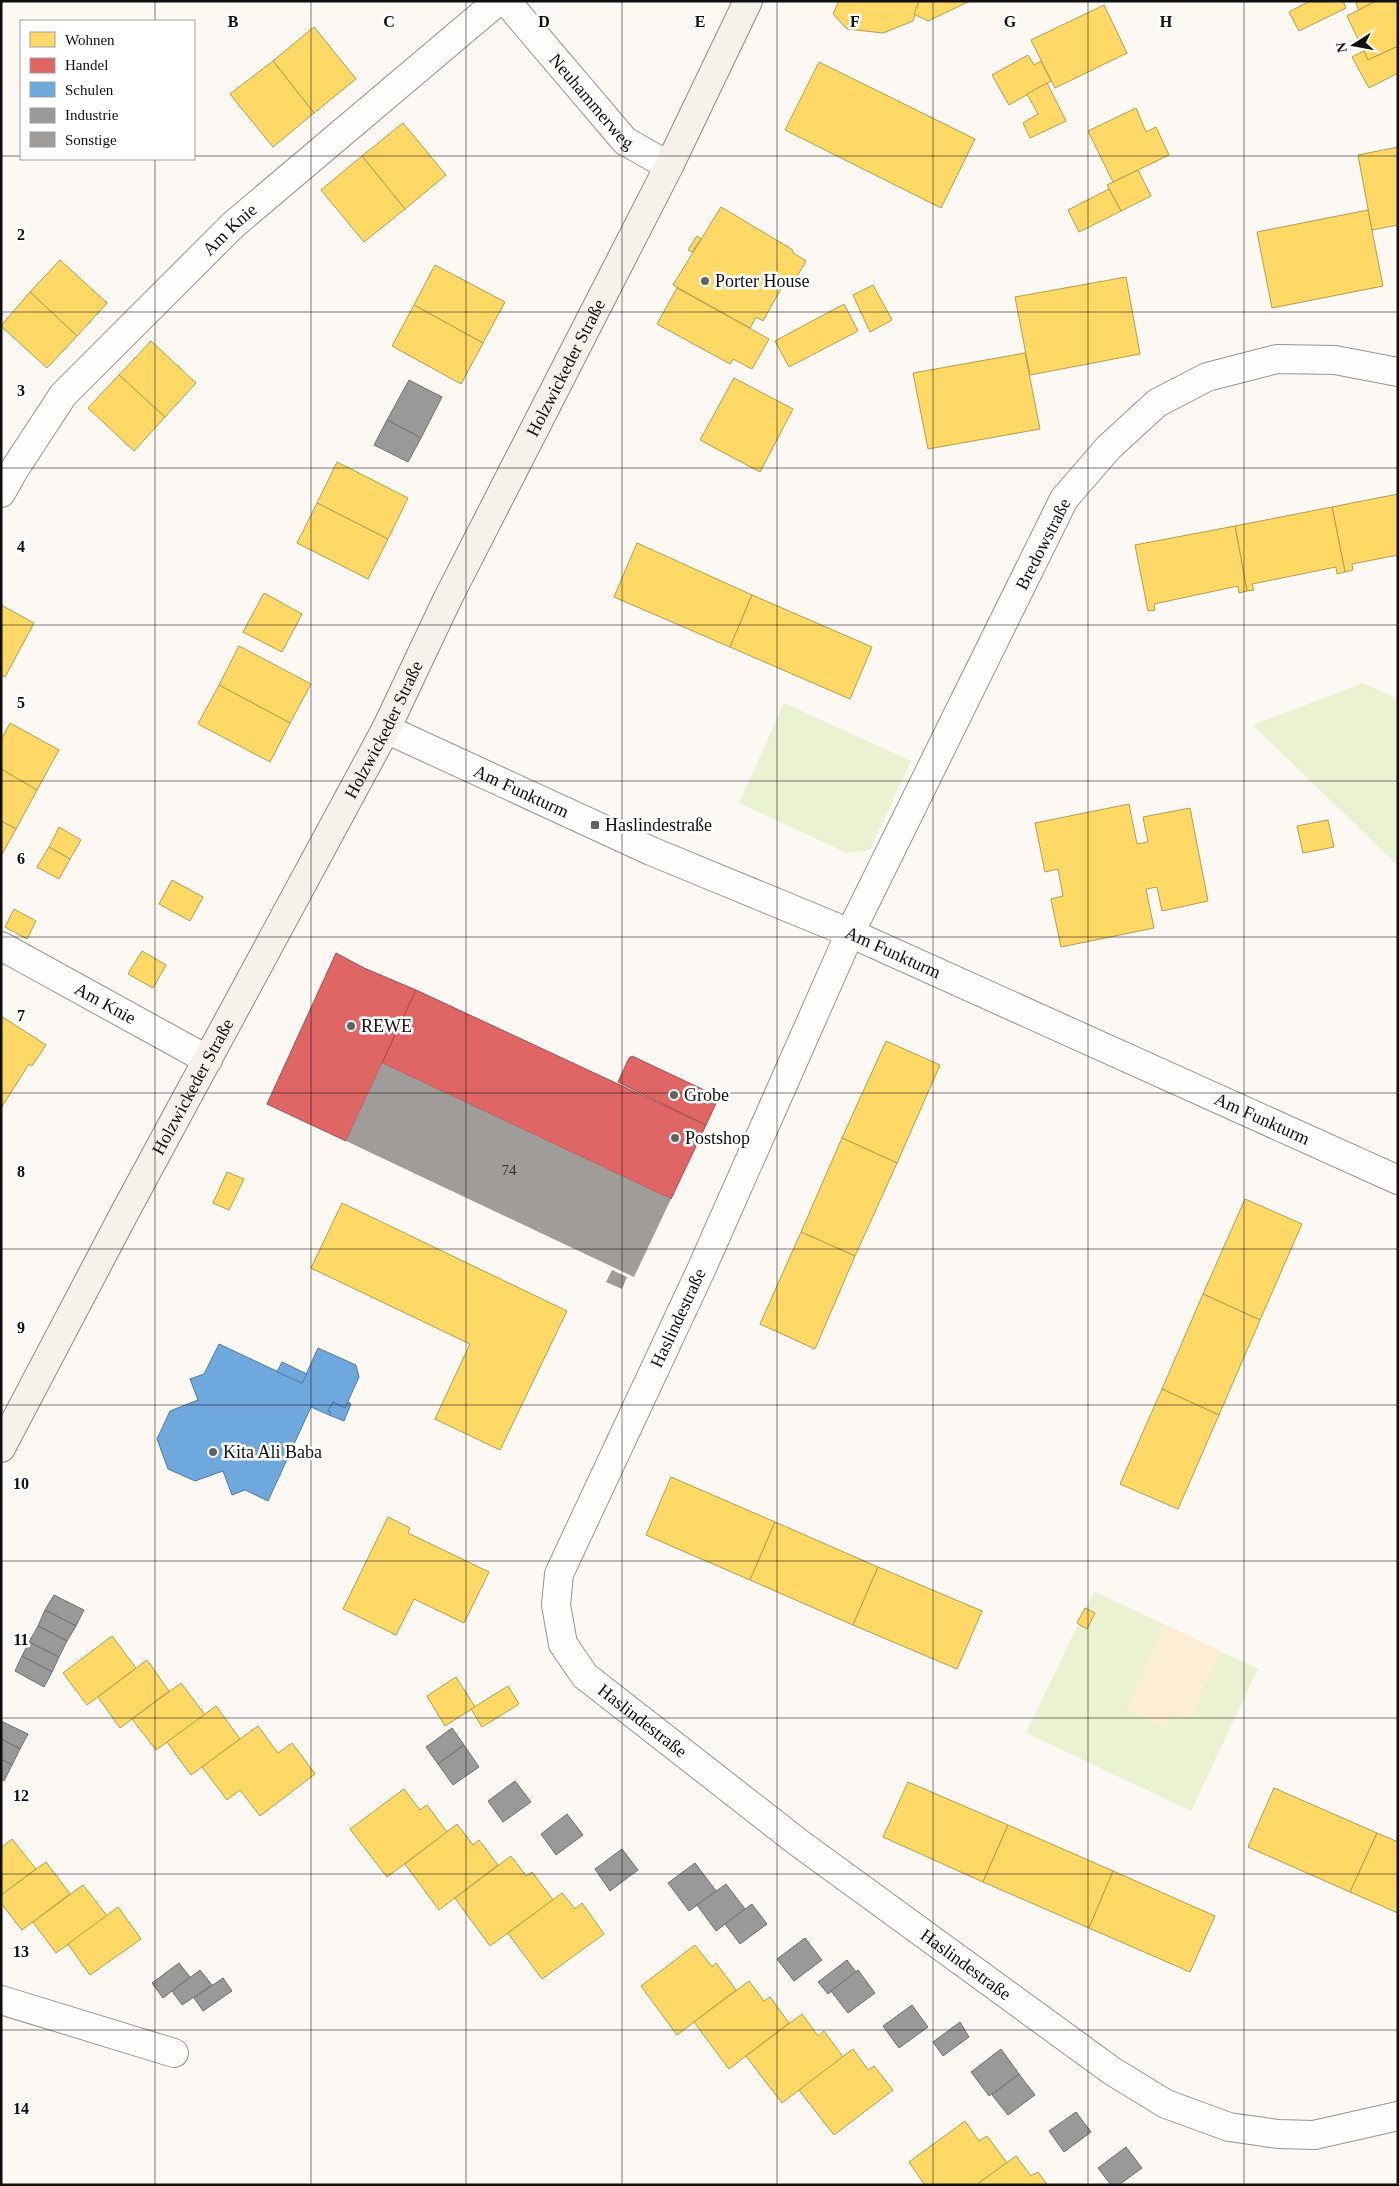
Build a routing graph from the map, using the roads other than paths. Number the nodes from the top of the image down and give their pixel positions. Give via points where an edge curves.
1 (498, 1) edge
2 (506, 1) edge
3 (748, 1) edge
4 (669, 166) junction
5 (1398, 372) edge
6 (1, 493) edge
7 (386, 729) junction
8 (850, 933) junction
9 (1, 946) edge
10 (208, 1060) junction
11 (1398, 1180) edge
12 (1, 1448) edge
13 (1, 2000) edge
14 (174, 2053) dead end
15 (1398, 2116) edge

1 - 6 street, Am Knie via 233,225 63,395
2 - 4 street, Neuhammerweg via 625,141
3 - 4 main road, Holzwickeder Straße
4 - 7 main road, Holzwickeder Straße via 448,598
5 - 8 street, Bredowstraße via 1335,360 1277,359 1208,377 1157,403 1108,448 1064,499
7 - 8 street, Am Funkturm via 651,851
7 - 10 main road, Holzwickeder Straße
8 - 11 street, Am Funkturm
8 - 15 street, Haslindestraße via 701,1270 559,1574 556,1605 563,1644 585,1676 799,1843 1112,2071 1166,2104 1229,2127 1278,2134 1314,2135
9 - 10 street, Am Knie
10 - 12 main road, Holzwickeder Straße
13 - 14 street

